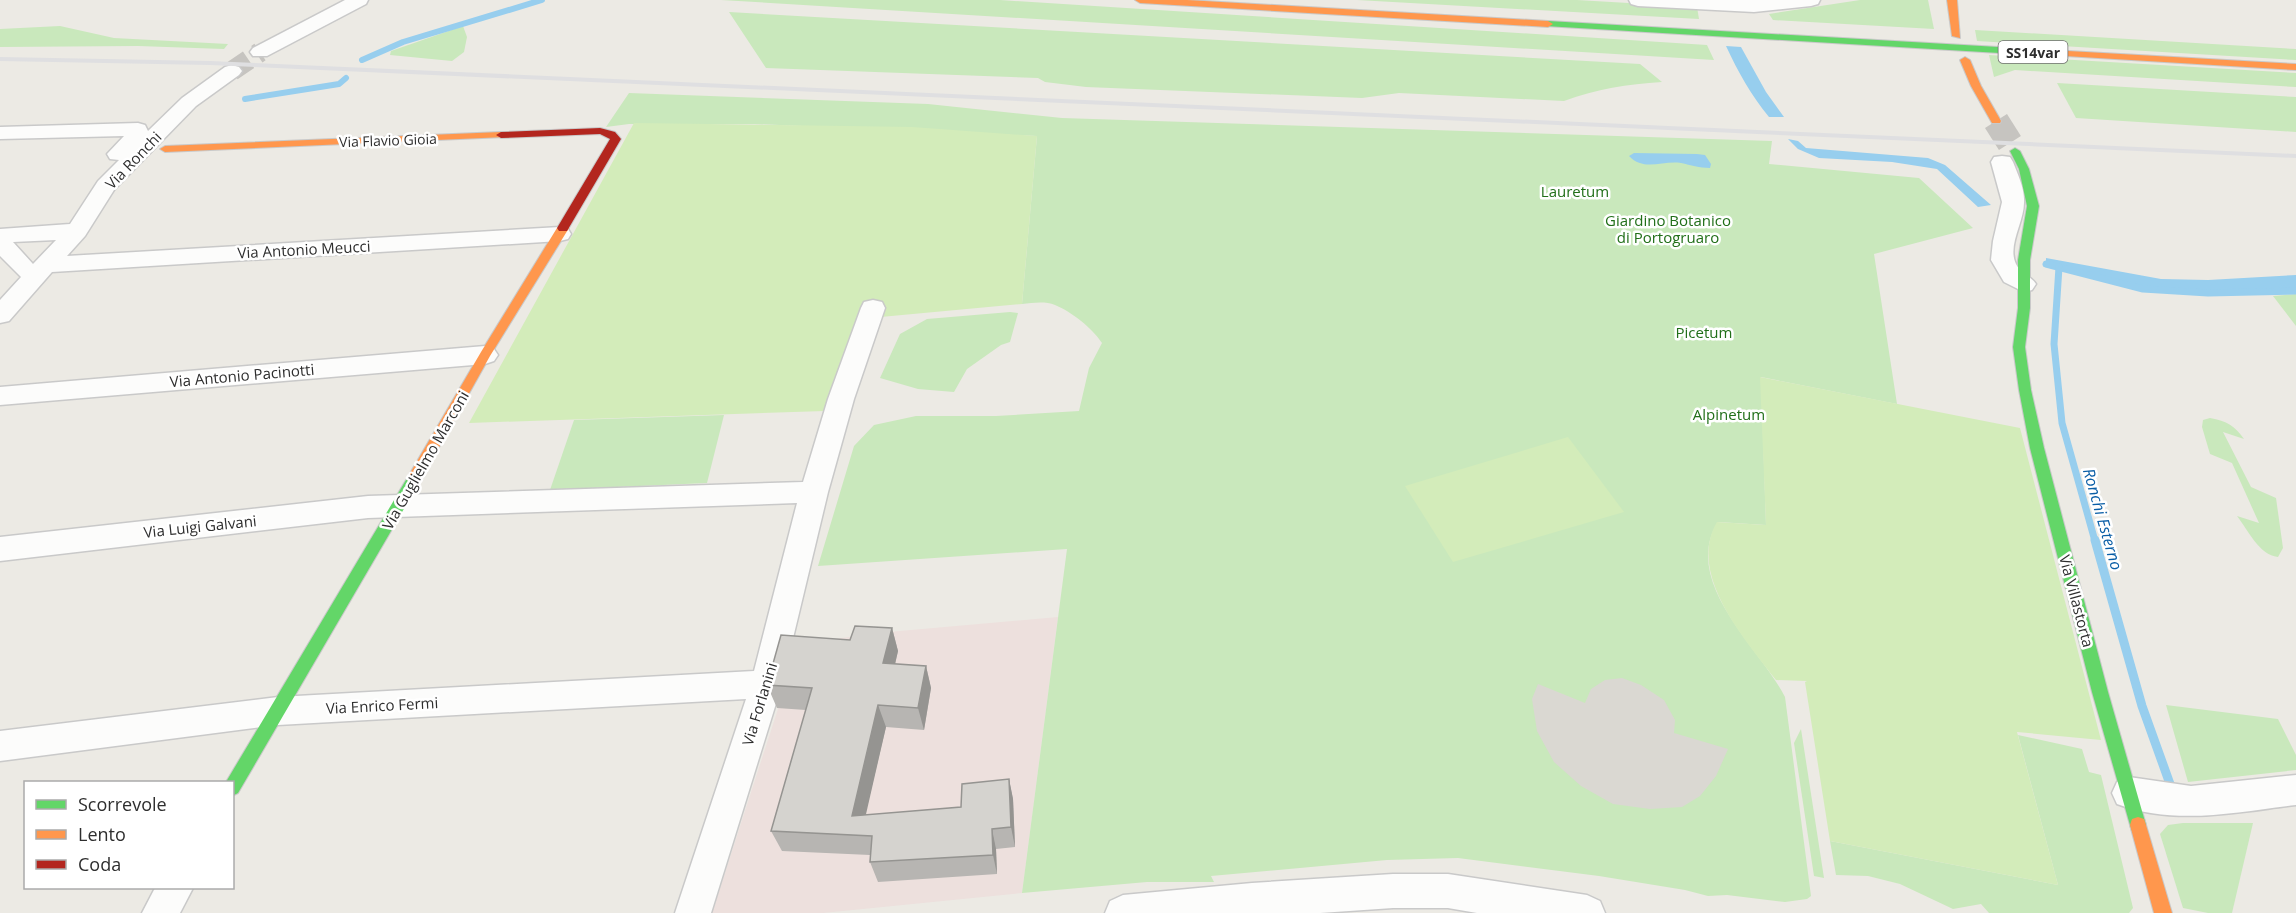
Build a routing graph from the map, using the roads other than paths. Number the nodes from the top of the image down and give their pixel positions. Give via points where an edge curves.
1 (359, 0) edge
2 (1140, 0) edge
3 (1638, 0) edge
4 (1811, 0) edge
5 (1952, 0) edge
6 (1957, 36) dead end
7 (261, 52) tunnel mouth
8 (1965, 60) dead end
9 (2296, 67) edge
10 (1996, 121) tunnel mouth
11 (0, 133) edge
12 (611, 134) joint
13 (165, 149) junction
14 (2009, 156) tunnel mouth
15 (106, 186) junction
16 (76, 231) junction
17 (560, 234) junction
18 (0, 236) edge
19 (0, 242) edge
20 (44, 269) junction
21 (2024, 284) joint
22 (873, 308) dead end
23 (0, 315) edge
24 (485, 355) junction
25 (0, 396) edge
26 (814, 492) junction
27 (399, 505) junction
28 (0, 549) edge
29 (766, 684) junction
30 (278, 711) junction
31 (0, 746) edge
32 (234, 785) edge
33 (2296, 790) edge
34 (2129, 793) junction
35 (174, 889) edge
36 (160, 913) edge
37 (693, 913) edge
38 (1123, 913) edge
39 (1587, 913) edge
40 (2163, 913) edge

1 - 7 street
2 - 9 main road, SS14var
3 - 4 street via 1754,6
5 - 6 main road
8 - 10 main road
11 - 15 street via 136,128 139,131 100,174 98,179
12 - 13 main road, Via Flavio Gioia via 600,131
12 - 17 main road, Via Guglielmo Marconi via 616,139 614,145
13 - 15 street via 139,177
13 - 15 street, Via Ronchi via 236,79 189,102
14 - 21 street, Via Villastorta via 2013,206 2001,258 2010,276
15 - 16 street, Via Ronchi
16 - 18 street
16 - 20 street, Via Ronchi
17 - 20 street, Via Antonio Meucci
17 - 24 main road, Via Guglielmo Marconi
19 - 20 street via 26,271
20 - 23 street, Via Ronchi
21 - 34 main road, Via Villastorta via 2019,347 2025,390
22 - 26 street, Via Forlanini
24 - 25 street, Via Antonio Pacinotti
24 - 27 main road, Via Guglielmo Marconi
26 - 27 street
26 - 29 street, Via Forlanini
27 - 28 street, Via Luigi Galvani
27 - 30 main road, Via Guglielmo Marconi
29 - 30 street, Via Enrico Fermi
29 - 37 street, Via Forlanini
30 - 31 street, Via Enrico Fermi
30 - 32 main road, Via Guglielmo Marconi
33 - 34 street via 2191,802
34 - 40 main road, Via Villastorta
35 - 36 street
38 - 39 street via 1393,891 1448,891

